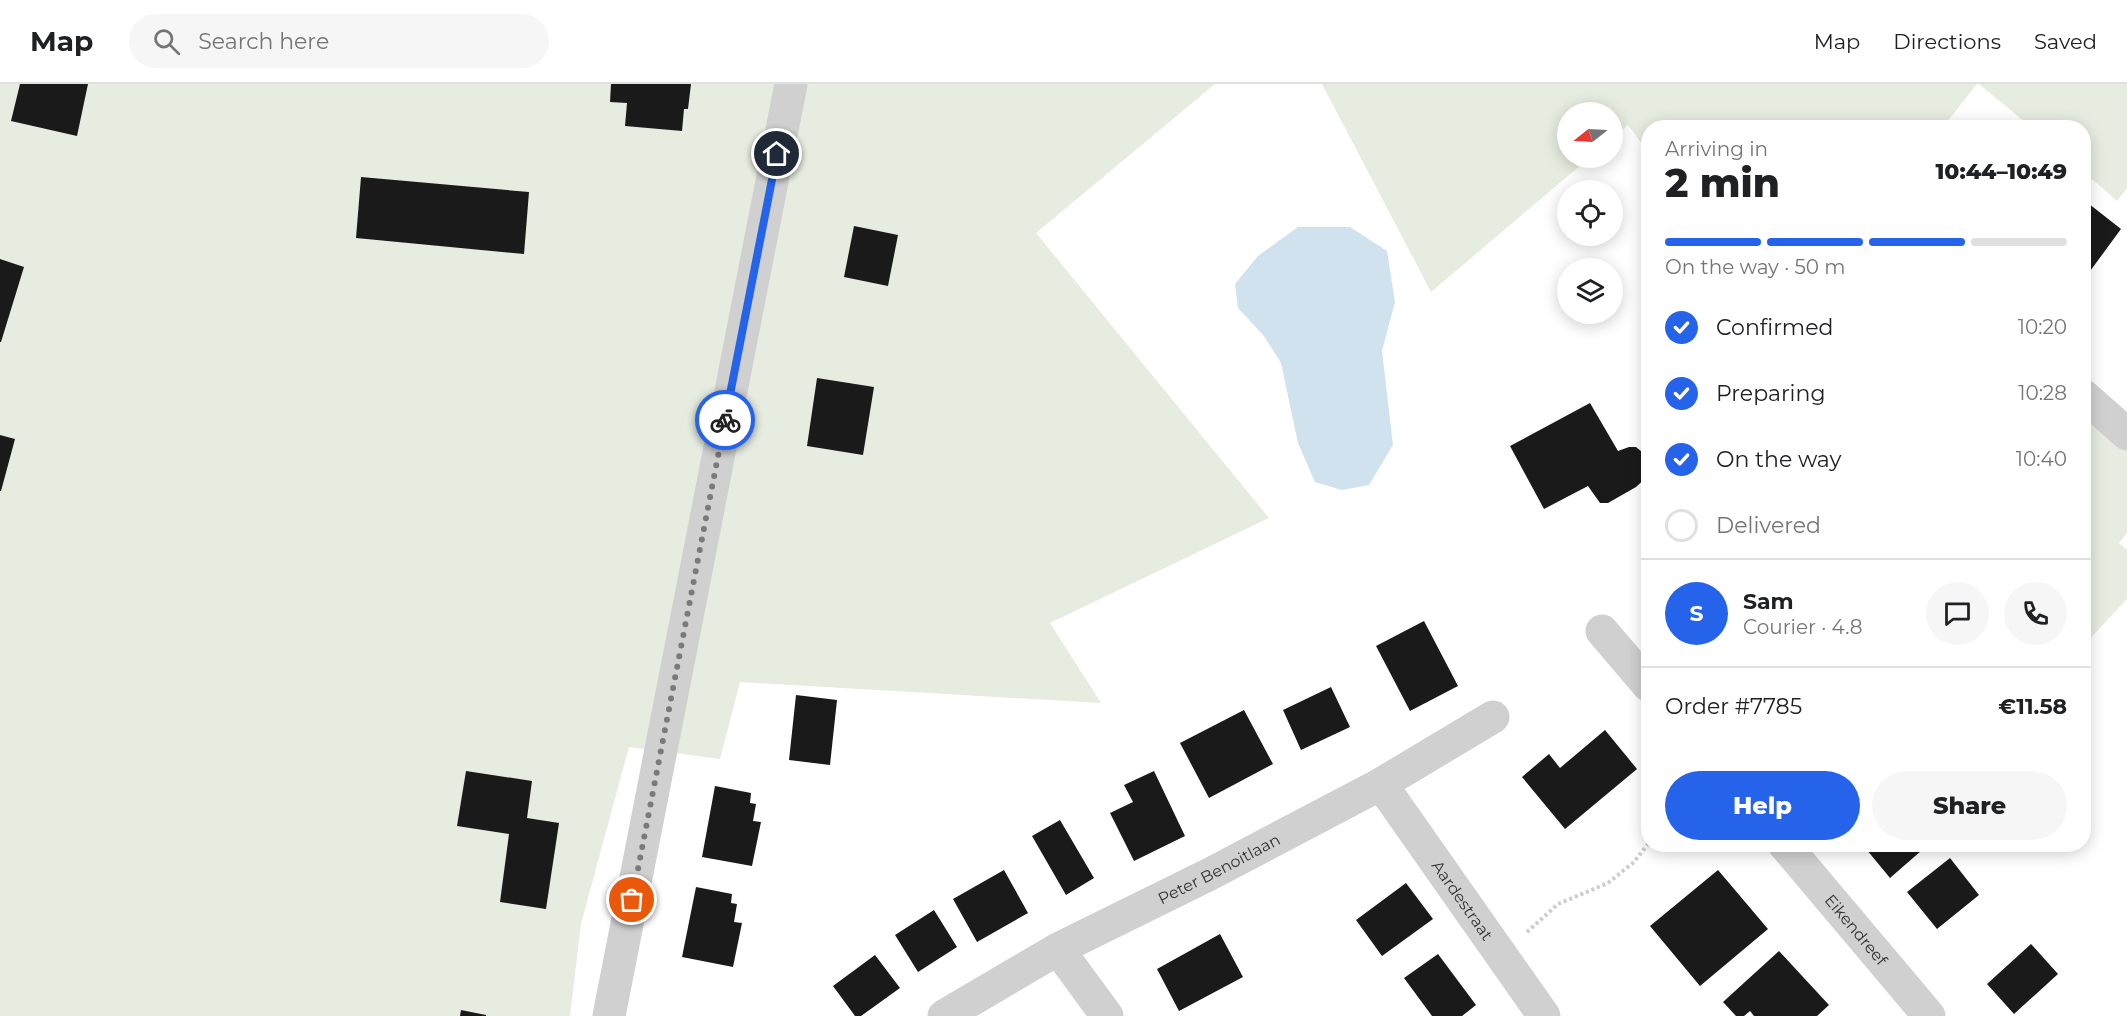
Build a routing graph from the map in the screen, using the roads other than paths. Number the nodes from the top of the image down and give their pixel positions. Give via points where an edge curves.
1 (791, 84) edge
2 (2091, 402) edge
3 (2127, 434) edge
4 (1602, 631) dead end
5 (1641, 677) edge
6 (1493, 717) dead end
7 (1381, 784) junction
8 (1791, 852) edge
9 (1058, 949) junction
10 (609, 1016) edge
11 (944, 1016) edge
12 (1107, 1016) edge
13 (1544, 1016) edge
14 (1929, 1016) edge

1 - 10 street
2 - 3 street
4 - 5 street
6 - 7 street, Peter Benoitlaan
7 - 9 street, Peter Benoitlaan
7 - 13 street, Aardestraat
8 - 14 street, Eikendreef
9 - 11 street, Peter Benoitlaan
9 - 12 street

